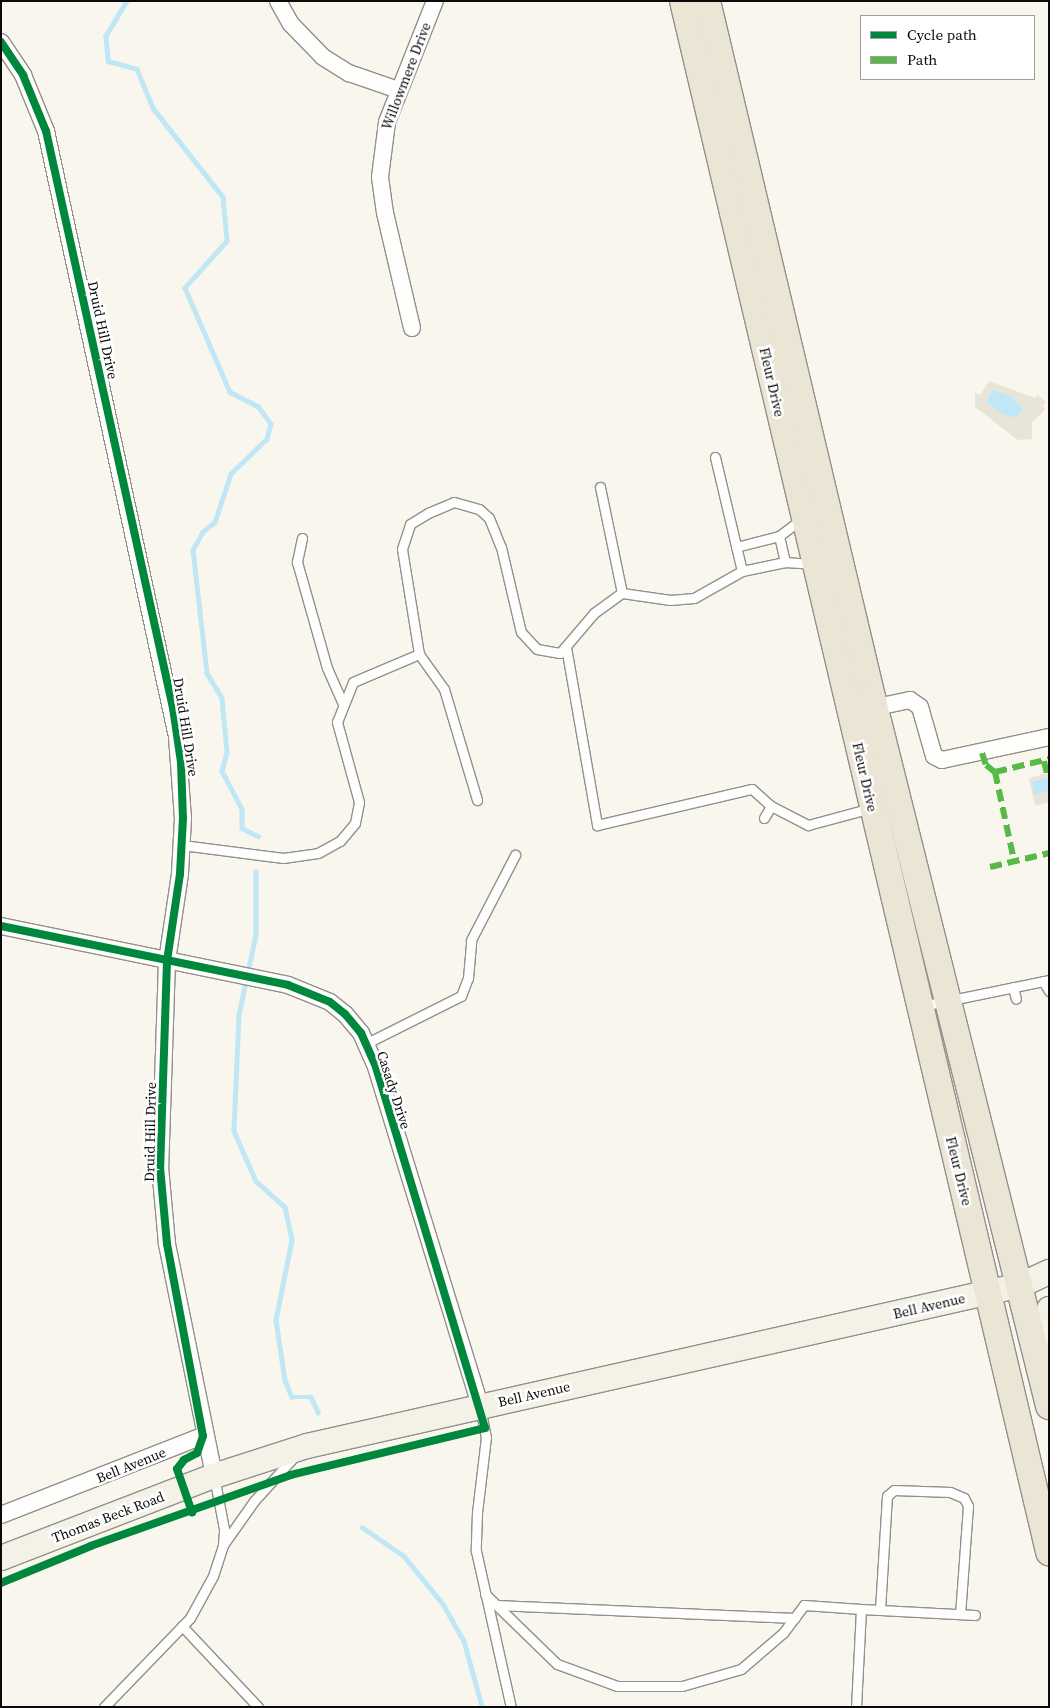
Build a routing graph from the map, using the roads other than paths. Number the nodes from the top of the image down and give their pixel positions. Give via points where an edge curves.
1 (278, 1) edge
2 (435, 1) edge
3 (683, 1) edge
4 (707, 1) edge
5 (1, 42) edge
6 (398, 90) junction
7 (412, 328) dead end
8 (715, 457) dead end
9 (600, 487) dead end
10 (804, 516) junction
11 (779, 536) junction
12 (302, 538) dead end
13 (736, 547) junction
14 (785, 562) junction
15 (815, 565) junction
16 (742, 571) junction
17 (622, 593) junction
18 (566, 647) junction
19 (419, 654) junction
20 (343, 704) junction
21 (862, 710) junction
22 (1049, 737) edge
23 (477, 800) dead end
24 (886, 805) junction
25 (771, 806) junction
26 (764, 818) dead end
27 (182, 845) junction
28 (515, 855) dead end
29 (1, 926) edge
30 (167, 961) junction
31 (1046, 980) edge
32 (1013, 987) junction
33 (1049, 991) edge
34 (1016, 999) dead end
35 (949, 1000) junction
36 (920, 1006) junction
37 (365, 1044) junction
38 (1049, 1272) edge
39 (1021, 1285) junction
40 (1049, 1290) edge
41 (989, 1292) junction
42 (1049, 1310) edge
43 (1049, 1388) edge
44 (480, 1406) junction
45 (1049, 1406) edge
46 (203, 1436) junction
47 (307, 1446) junction
48 (214, 1476) junction
49 (1, 1515) edge
50 (223, 1546) junction
51 (1049, 1552) edge
52 (1, 1558) edge
53 (485, 1594) junction
54 (496, 1605) junction
55 (861, 1609) junction
56 (880, 1610) junction
57 (960, 1614) junction
58 (975, 1615) dead end
59 (795, 1618) junction
60 (182, 1626) junction
61 (104, 1707) edge
62 (258, 1707) edge
63 (510, 1707) edge
64 (856, 1707) edge

1 - 6 street via 291,24 323,57 349,73
2 - 6 street, Willowmere Drive
3 - 10 main road, Fleur Drive
4 - 21 main road, Fleur Drive
5 - 27 street, Druid Hill Drive via 36,102 53,160 173,708 181,762
6 - 7 street, Willowmere Drive via 382,140 380,177 385,213
8 - 13 lane
9 - 17 lane
10 - 11 lane
10 - 15 main road, Fleur Drive
11 - 13 lane
11 - 14 lane
12 - 20 lane via 297,562 327,668
13 - 16 lane
14 - 15 lane
14 - 16 lane
15 - 21 main road, Fleur Drive
16 - 17 lane via 694,598 670,600
17 - 18 lane via 594,613
18 - 19 lane via 560,653 537,649 522,632 501,547 489,518 480,509 454,502 410,524 402,549
18 - 25 lane via 597,825 752,790
19 - 20 lane via 353,682
19 - 23 lane via 444,690
20 - 27 lane via 337,722 360,802 355,823 340,841 318,853 283,858
21 - 22 street via 910,700 920,707 934,756 942,760
21 - 24 main road, Fleur Drive
24 - 25 lane via 808,825
24 - 35 main road, Fleur Drive
24 - 36 main road, Fleur Drive
25 - 26 lane
27 - 30 street, Druid Hill Drive
28 - 37 lane via 471,940 468,978 461,996
29 - 30 street, Casady Drive
30 - 37 street, Casady Drive via 243,974 310,992 330,1002 354,1023
30 - 46 street, Druid Hill Drive via 160,1167 166,1244
31 - 32 lane
31 - 33 lane
32 - 34 lane
32 - 35 lane
35 - 36 lane
35 - 39 main road, Fleur Drive
36 - 41 main road, Fleur Drive
37 - 44 street, Casady Drive via 376,1067
38 - 39 main road, Bell Avenue
39 - 40 main road, Bell Avenue
39 - 41 main road, Bell Avenue
39 - 45 main road, Fleur Drive
41 - 44 main road, Bell Avenue
41 - 51 main road, Fleur Drive
42 - 43 main road via 1044,1327
44 - 47 main road, Bell Avenue
44 - 53 lane via 486,1437 476,1551
46 - 48 street
46 - 49 street, Bell Avenue
47 - 48 main road, Bell Avenue
47 - 50 lane via 270,1483
48 - 50 lane via 223,1513
48 - 52 main road, Thomas Beck Road
50 - 60 lane via 213,1576
53 - 54 lane
53 - 63 lane
54 - 59 lane
54 - 59 lane via 557,1664 616,1686 682,1686 741,1669 783,1633
55 - 56 lane
55 - 59 lane via 804,1604
55 - 64 lane
56 - 57 lane
56 - 57 lane via 887,1496 894,1490 950,1492 964,1498 968,1506
57 - 58 lane
60 - 61 lane
60 - 62 lane

